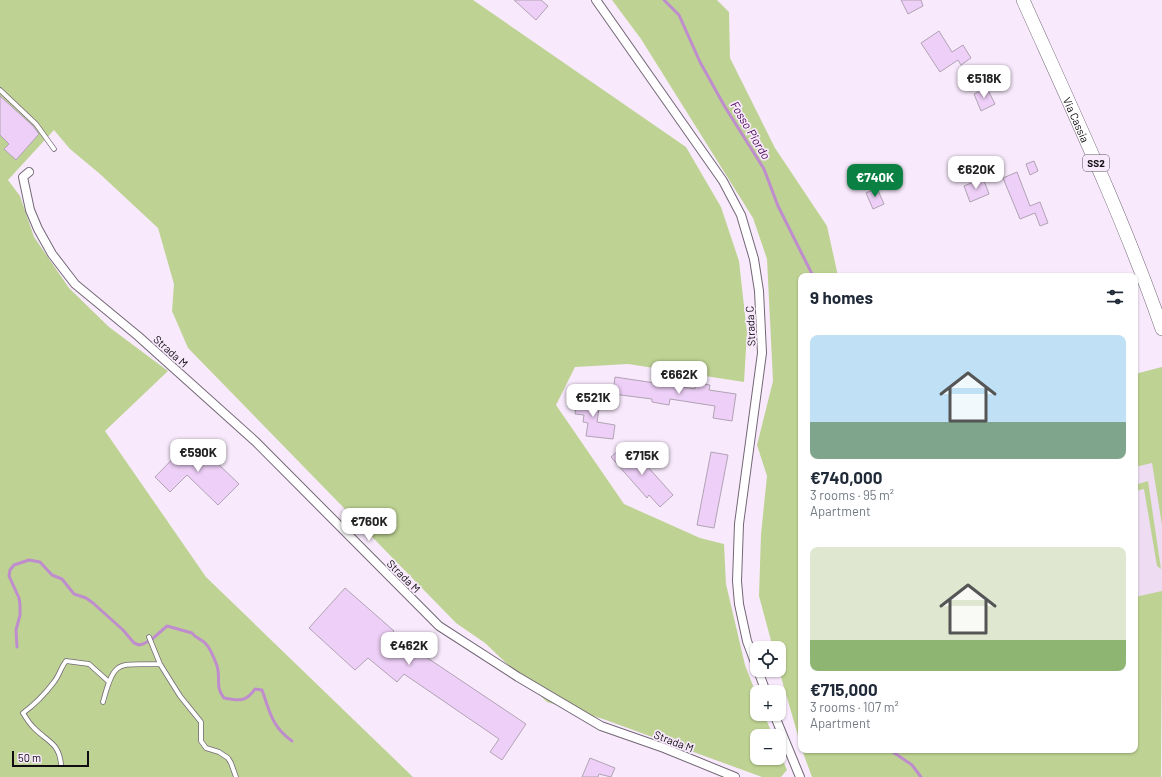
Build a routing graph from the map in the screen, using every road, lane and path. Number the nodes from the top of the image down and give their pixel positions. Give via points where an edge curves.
1 (596, 0) edge
2 (1023, 0) edge
3 (0, 90) edge
4 (54, 149) dead end
5 (29, 172) dead end
6 (1162, 330) edge
7 (150, 639) dead end
8 (160, 664) junction
9 (109, 682) junction
10 (763, 685) edge
11 (103, 702) dead end
12 (777, 721) edge
13 (61, 764) dead end
14 (236, 777) edge
15 (735, 777) edge
16 (800, 777) edge

1 - 10 street, Strada C via 723,181 741,215 754,259 759,291 762,353 738,524 737,581 747,641
2 - 6 main road, Via Cassia / SS2 via 1122,222
3 - 4 lane via 36,124
5 - 15 street, Strada M via 23,177 30,210 45,243 75,284 138,336 256,442 439,626 601,726
7 - 8 lane
8 - 9 lane via 132,663 121,666
8 - 14 lane via 180,696 201,722 201,741 206,748 228,758
9 - 11 lane
9 - 13 lane via 89,664 66,661 60,667 55,681 33,706 23,713 34,728 55,746
12 - 16 street

